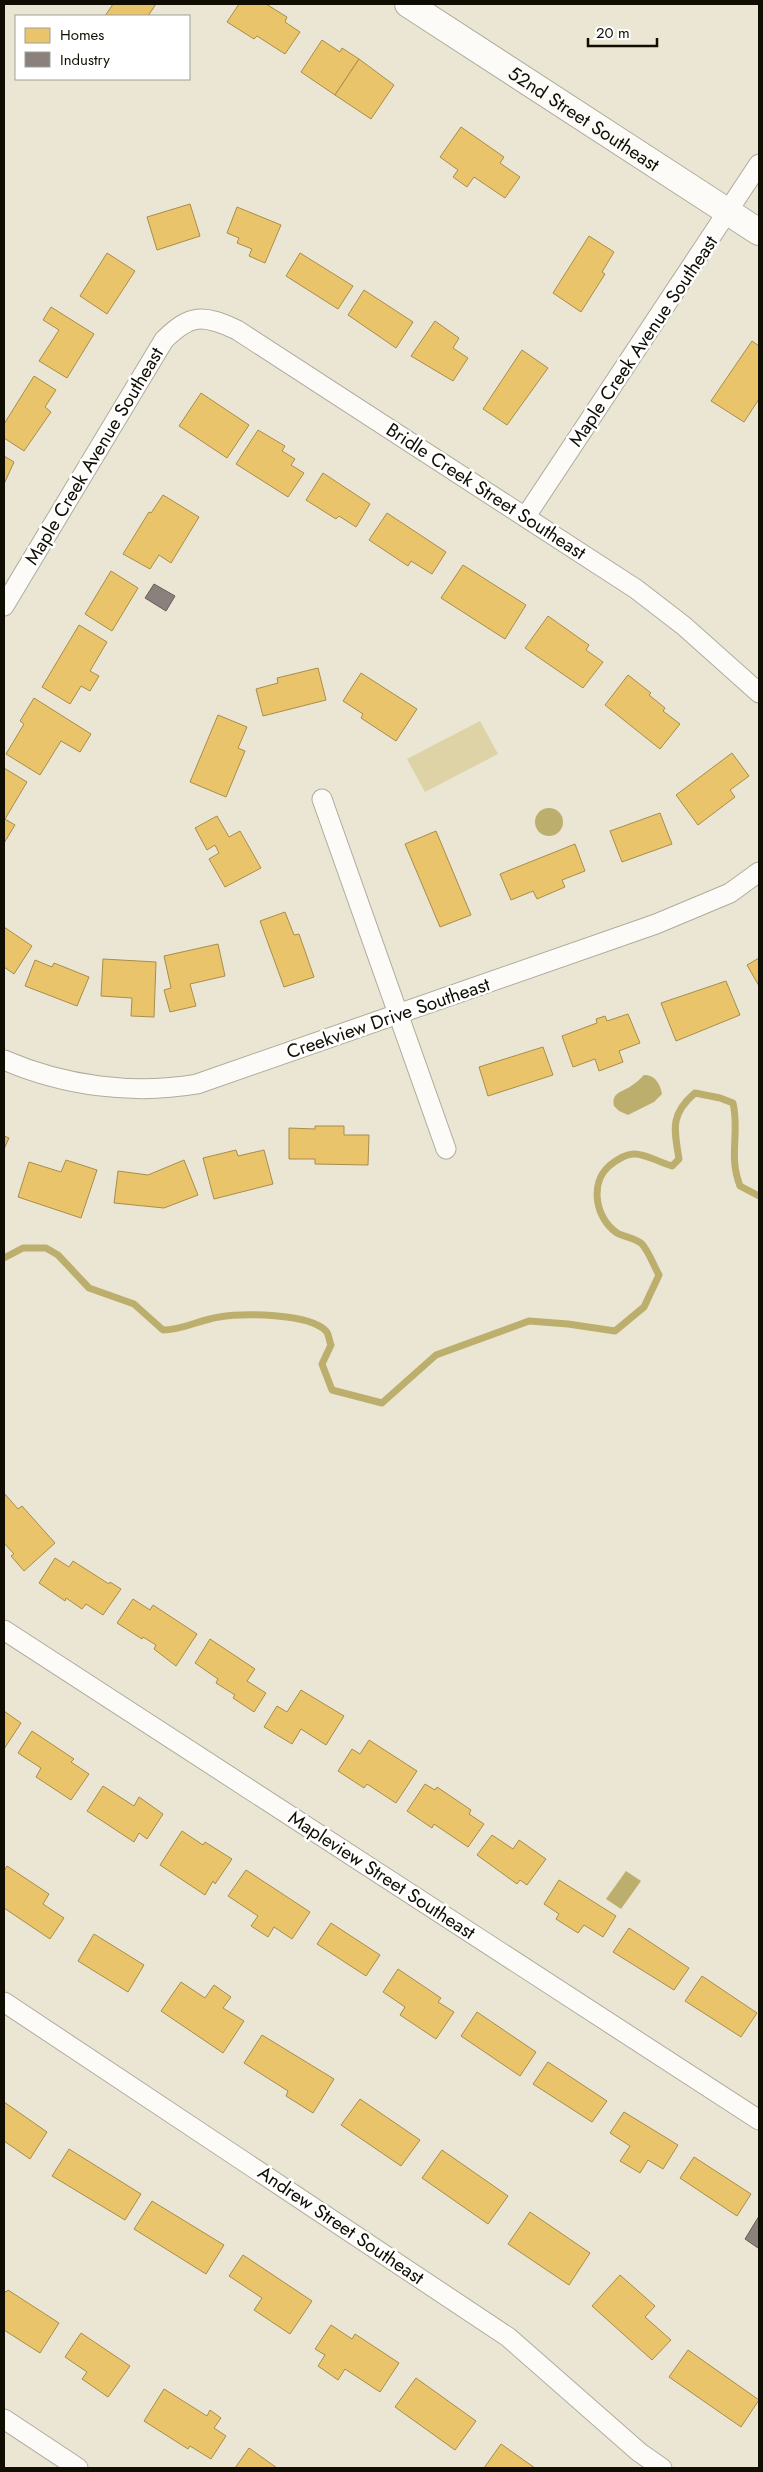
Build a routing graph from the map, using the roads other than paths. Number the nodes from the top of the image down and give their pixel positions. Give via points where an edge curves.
1 (408, 4) edge
2 (759, 164) edge
3 (728, 213) junction
4 (759, 232) edge
5 (195, 318) joint
6 (526, 516) junction
7 (4, 606) edge
8 (759, 694) edge
9 (322, 799) dead end
10 (759, 872) edge
11 (396, 1015) junction
12 (4, 1060) edge
13 (446, 1149) dead end
14 (4, 1630) edge
15 (4, 2002) edge
16 (759, 2120) edge
17 (4, 2420) edge
18 (78, 2468) edge
19 (662, 2468) edge

1 - 3 main road, 52nd Street Southeast
2 - 3 street, Maple Creek Avenue Southeast
3 - 4 main road, 52nd Street Southeast
3 - 6 street, Maple Creek Avenue Southeast
5 - 6 street, Bridle Creek Street Southeast via 202,317 236,330
5 - 7 street, Maple Creek Avenue Southeast via 179,325 164,340
6 - 8 street, Bridle Creek Street Southeast via 684,626
9 - 11 street
10 - 11 street, Creekview Drive Southeast via 730,893 656,924
11 - 12 street, Creekview Drive Southeast via 197,1084 167,1089 102,1087 69,1081
11 - 13 street
14 - 16 street, Mapleview Street Southeast
15 - 19 street, Andrew Street Southeast via 508,2337 639,2452
17 - 18 street

